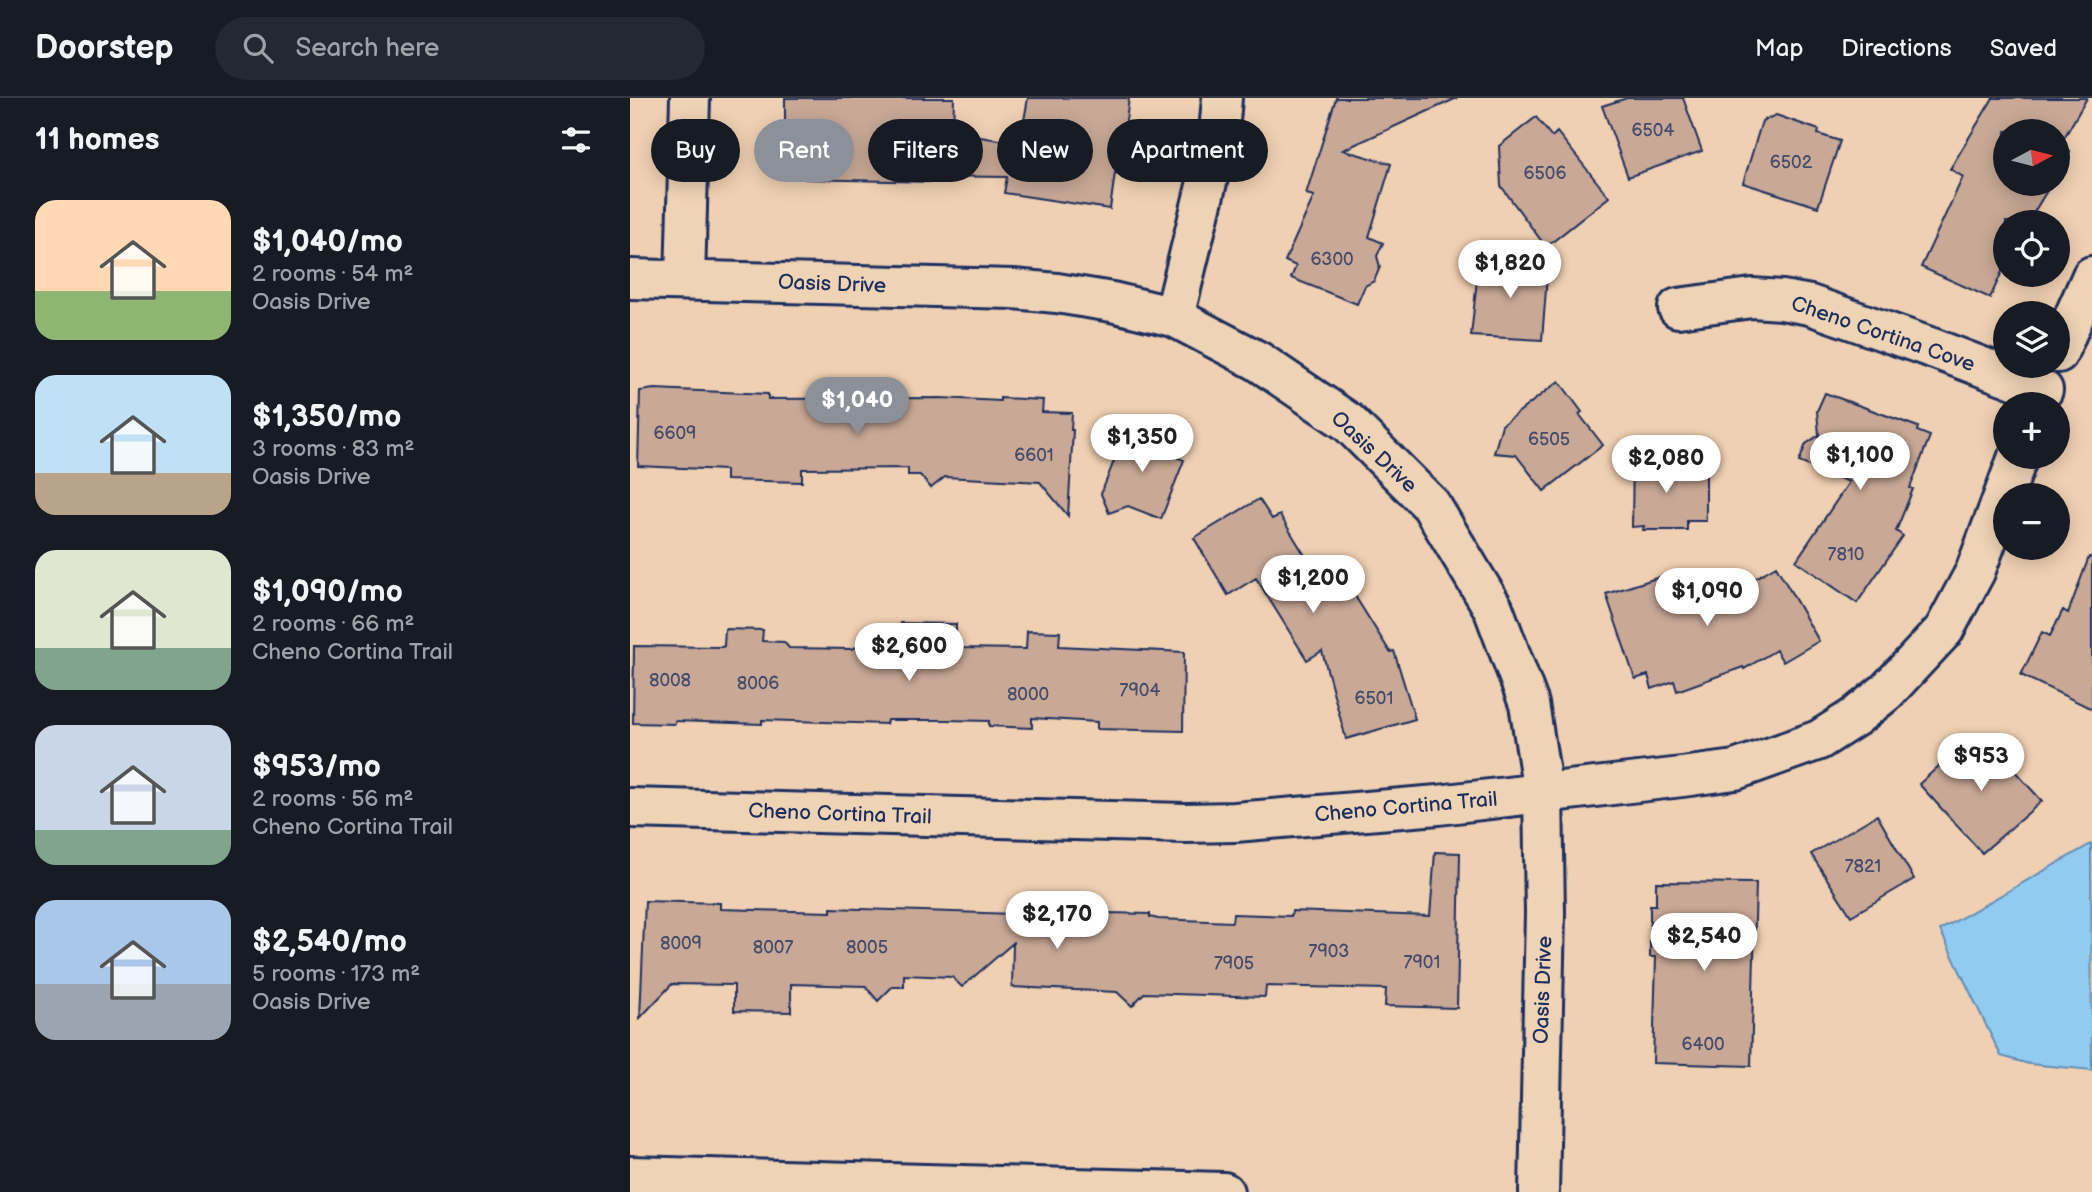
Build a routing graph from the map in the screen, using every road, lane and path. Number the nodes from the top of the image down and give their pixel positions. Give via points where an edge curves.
1 (690, 98) edge
2 (1222, 98) edge
3 (2092, 276) edge
4 (630, 279) edge
5 (685, 280) junction
6 (1678, 309) dead end
7 (1174, 317) junction
8 (2070, 326) edge
9 (2044, 387) edge
10 (2014, 469) edge
11 (1543, 792) junction
12 (630, 808) edge
13 (630, 1176) edge
14 (1224, 1192) edge
15 (1539, 1192) edge

1 - 5 street
2 - 7 street via 1219,133
3 - 8 street
4 - 5 street, Oasis Drive
5 - 7 street, Oasis Drive via 1013,289 1084,297
6 - 9 street, Cheno Cortina Cove via 1752,298 1810,305
7 - 11 street, Oasis Drive via 1258,361 1348,422 1431,505 1493,608 1528,704
10 - 11 street, Cheno Cortina Trail via 1975,572 1944,630 1896,682 1855,717 1819,740 1735,770
11 - 12 street, Cheno Cortina Trail via 1438,805 1185,823
11 - 15 street, Oasis Drive
13 - 14 street

